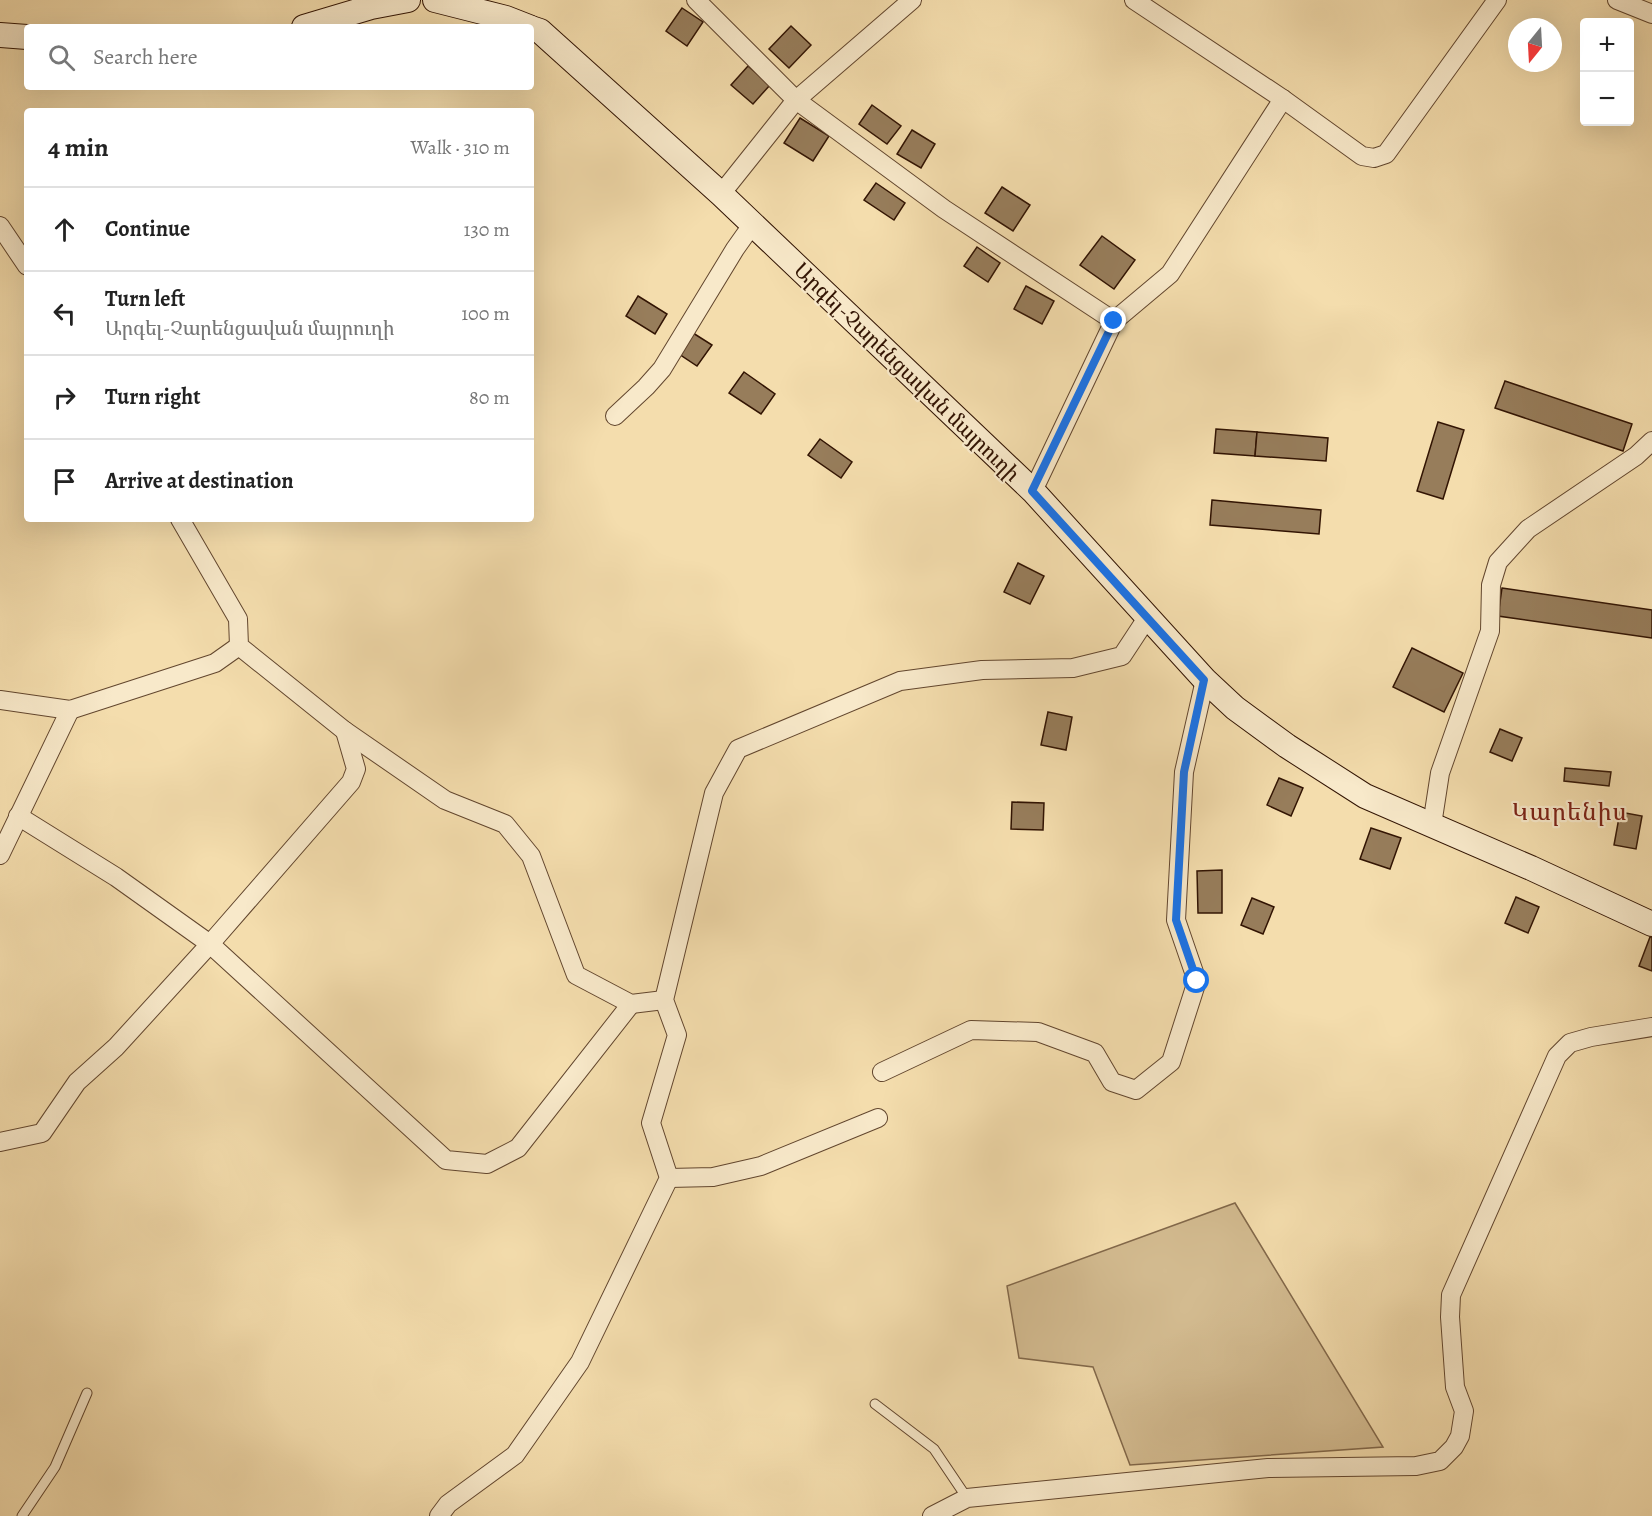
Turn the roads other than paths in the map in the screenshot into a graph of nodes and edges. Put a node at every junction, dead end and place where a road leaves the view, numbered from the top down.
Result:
1 (408, 0) edge
2 (435, 0) edge
3 (696, 0) edge
4 (912, 0) edge
5 (1134, 0) edge
6 (1497, 0) edge
7 (1617, 0) edge
8 (1652, 14) edge
9 (314, 24) edge
10 (522, 24) edge
11 (534, 29) edge
12 (0, 35) edge
13 (24, 37) edge
14 (1283, 99) junction
15 (796, 100) junction
16 (721, 194) junction
17 (753, 225) junction
18 (0, 226) edge
19 (24, 262) edge
20 (1114, 321) junction
21 (615, 416) dead end
22 (1652, 441) edge
23 (1032, 491) junction
24 (182, 522) edge
25 (1146, 618) junction
26 (239, 646) junction
27 (1204, 680) junction
28 (0, 700) edge
29 (70, 710) junction
30 (345, 731) junction
31 (18, 816) junction
32 (1432, 825) junction
33 (0, 855) edge
34 (1652, 924) edge
35 (210, 944) junction
36 (664, 1000) junction
37 (631, 1004) junction
38 (1652, 1027) edge
39 (882, 1072) dead end
40 (878, 1118) dead end
41 (0, 1142) edge
42 (669, 1178) junction
43 (87, 1393) dead end
44 (875, 1404) dead end
45 (967, 1498) junction
46 (22, 1516) edge
47 (439, 1516) edge
48 (932, 1516) edge

1 - 9 main road
2 - 10 main road, Արգել-Չարենցավան մայրուղի
3 - 15 street
4 - 15 street
5 - 14 street
6 - 14 street
7 - 8 street
11 - 16 main road, Արգել-Չարենցավան մայրուղի
12 - 13 main road
14 - 20 street
15 - 16 street
15 - 20 street
16 - 17 main road, Արգել-Չարենցավան մայրուղի
17 - 21 street
17 - 23 main road, Արգել-Չարենցավան մայրուղի
18 - 19 street
20 - 23 street
22 - 32 street
23 - 25 main road, Արգել-Չարենցավան մայրուղի
24 - 26 street
25 - 27 main road, Արգել-Չարենցավան մայրուղի
25 - 36 street
26 - 29 street
26 - 30 street
27 - 32 main road, Արգել-Չարենցավան մայրուղի
27 - 39 street
28 - 29 street
29 - 31 street
30 - 35 street
30 - 37 street
31 - 33 street
31 - 35 street
32 - 34 main road, Արգել-Չարենցավան մայրուղի
35 - 37 street
35 - 41 street
36 - 37 street
36 - 42 street
38 - 45 street
40 - 42 street
42 - 47 street
43 - 46 lane
44 - 45 lane
45 - 48 street

